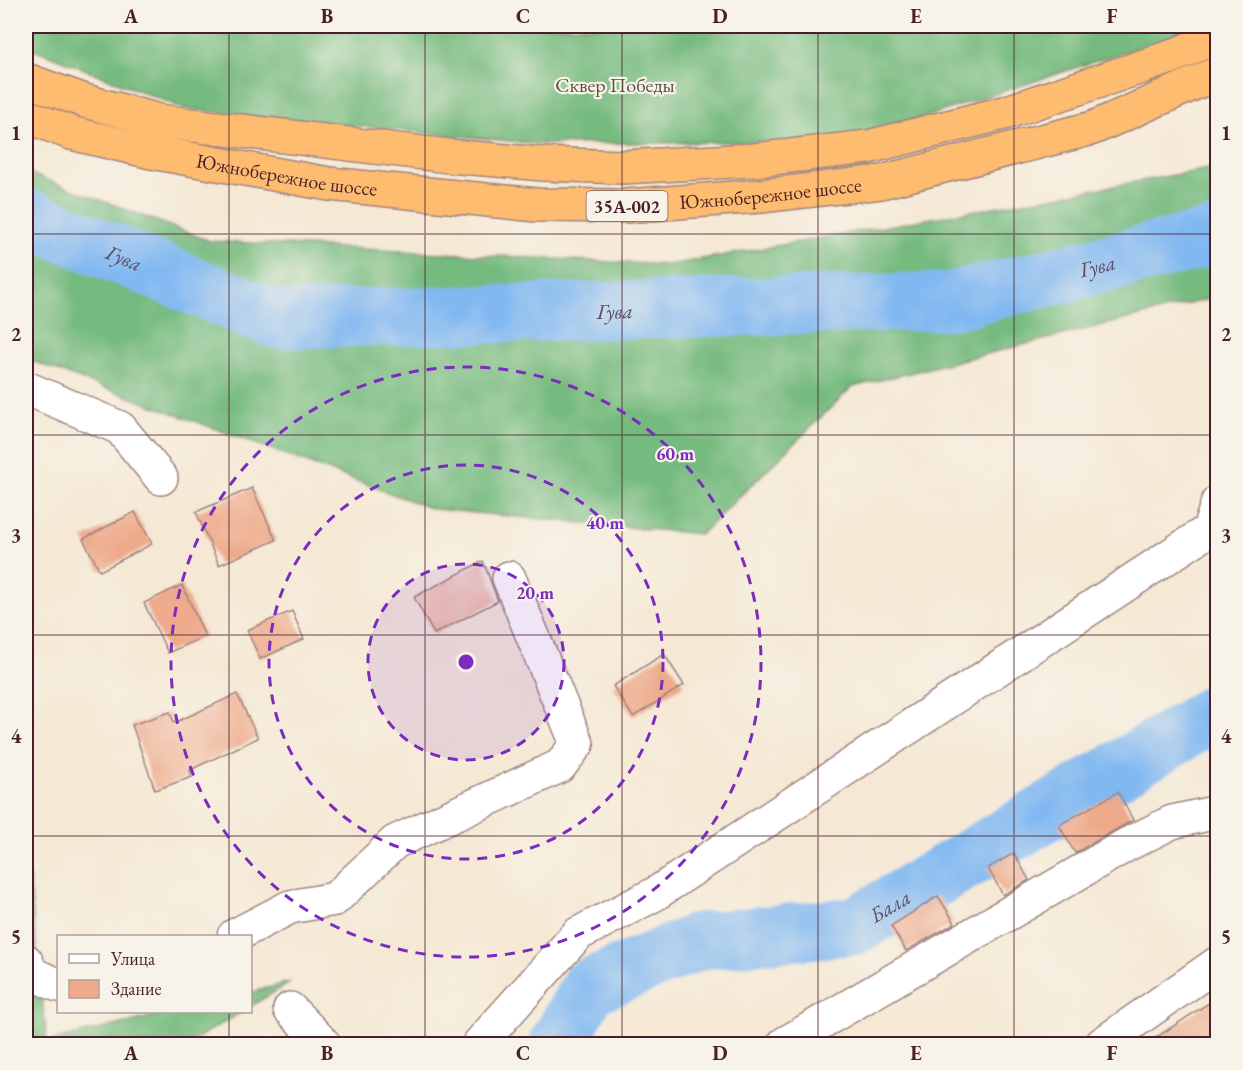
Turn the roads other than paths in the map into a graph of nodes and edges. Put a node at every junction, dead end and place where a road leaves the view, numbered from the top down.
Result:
1 (1218, 36) edge
2 (1218, 73) edge
3 (26, 80) edge
4 (26, 116) edge
5 (26, 388) edge
6 (161, 478) dead end
7 (1218, 502) edge
8 (509, 578) dead end
9 (1218, 812) edge
10 (236, 935) edge
11 (26, 961) edge
12 (1218, 963) edge
13 (57, 986) edge
14 (290, 1009) dead end
15 (324, 1044) edge
16 (479, 1044) edge
17 (784, 1044) edge
18 (1102, 1044) edge

1 - 3 highway, Южнобережное шоссе / 35А-002
2 - 4 highway, Южнобережное шоссе / 35А-002
5 - 6 street
7 - 16 street
8 - 10 street
9 - 17 street
11 - 13 street
12 - 18 street
14 - 15 street

